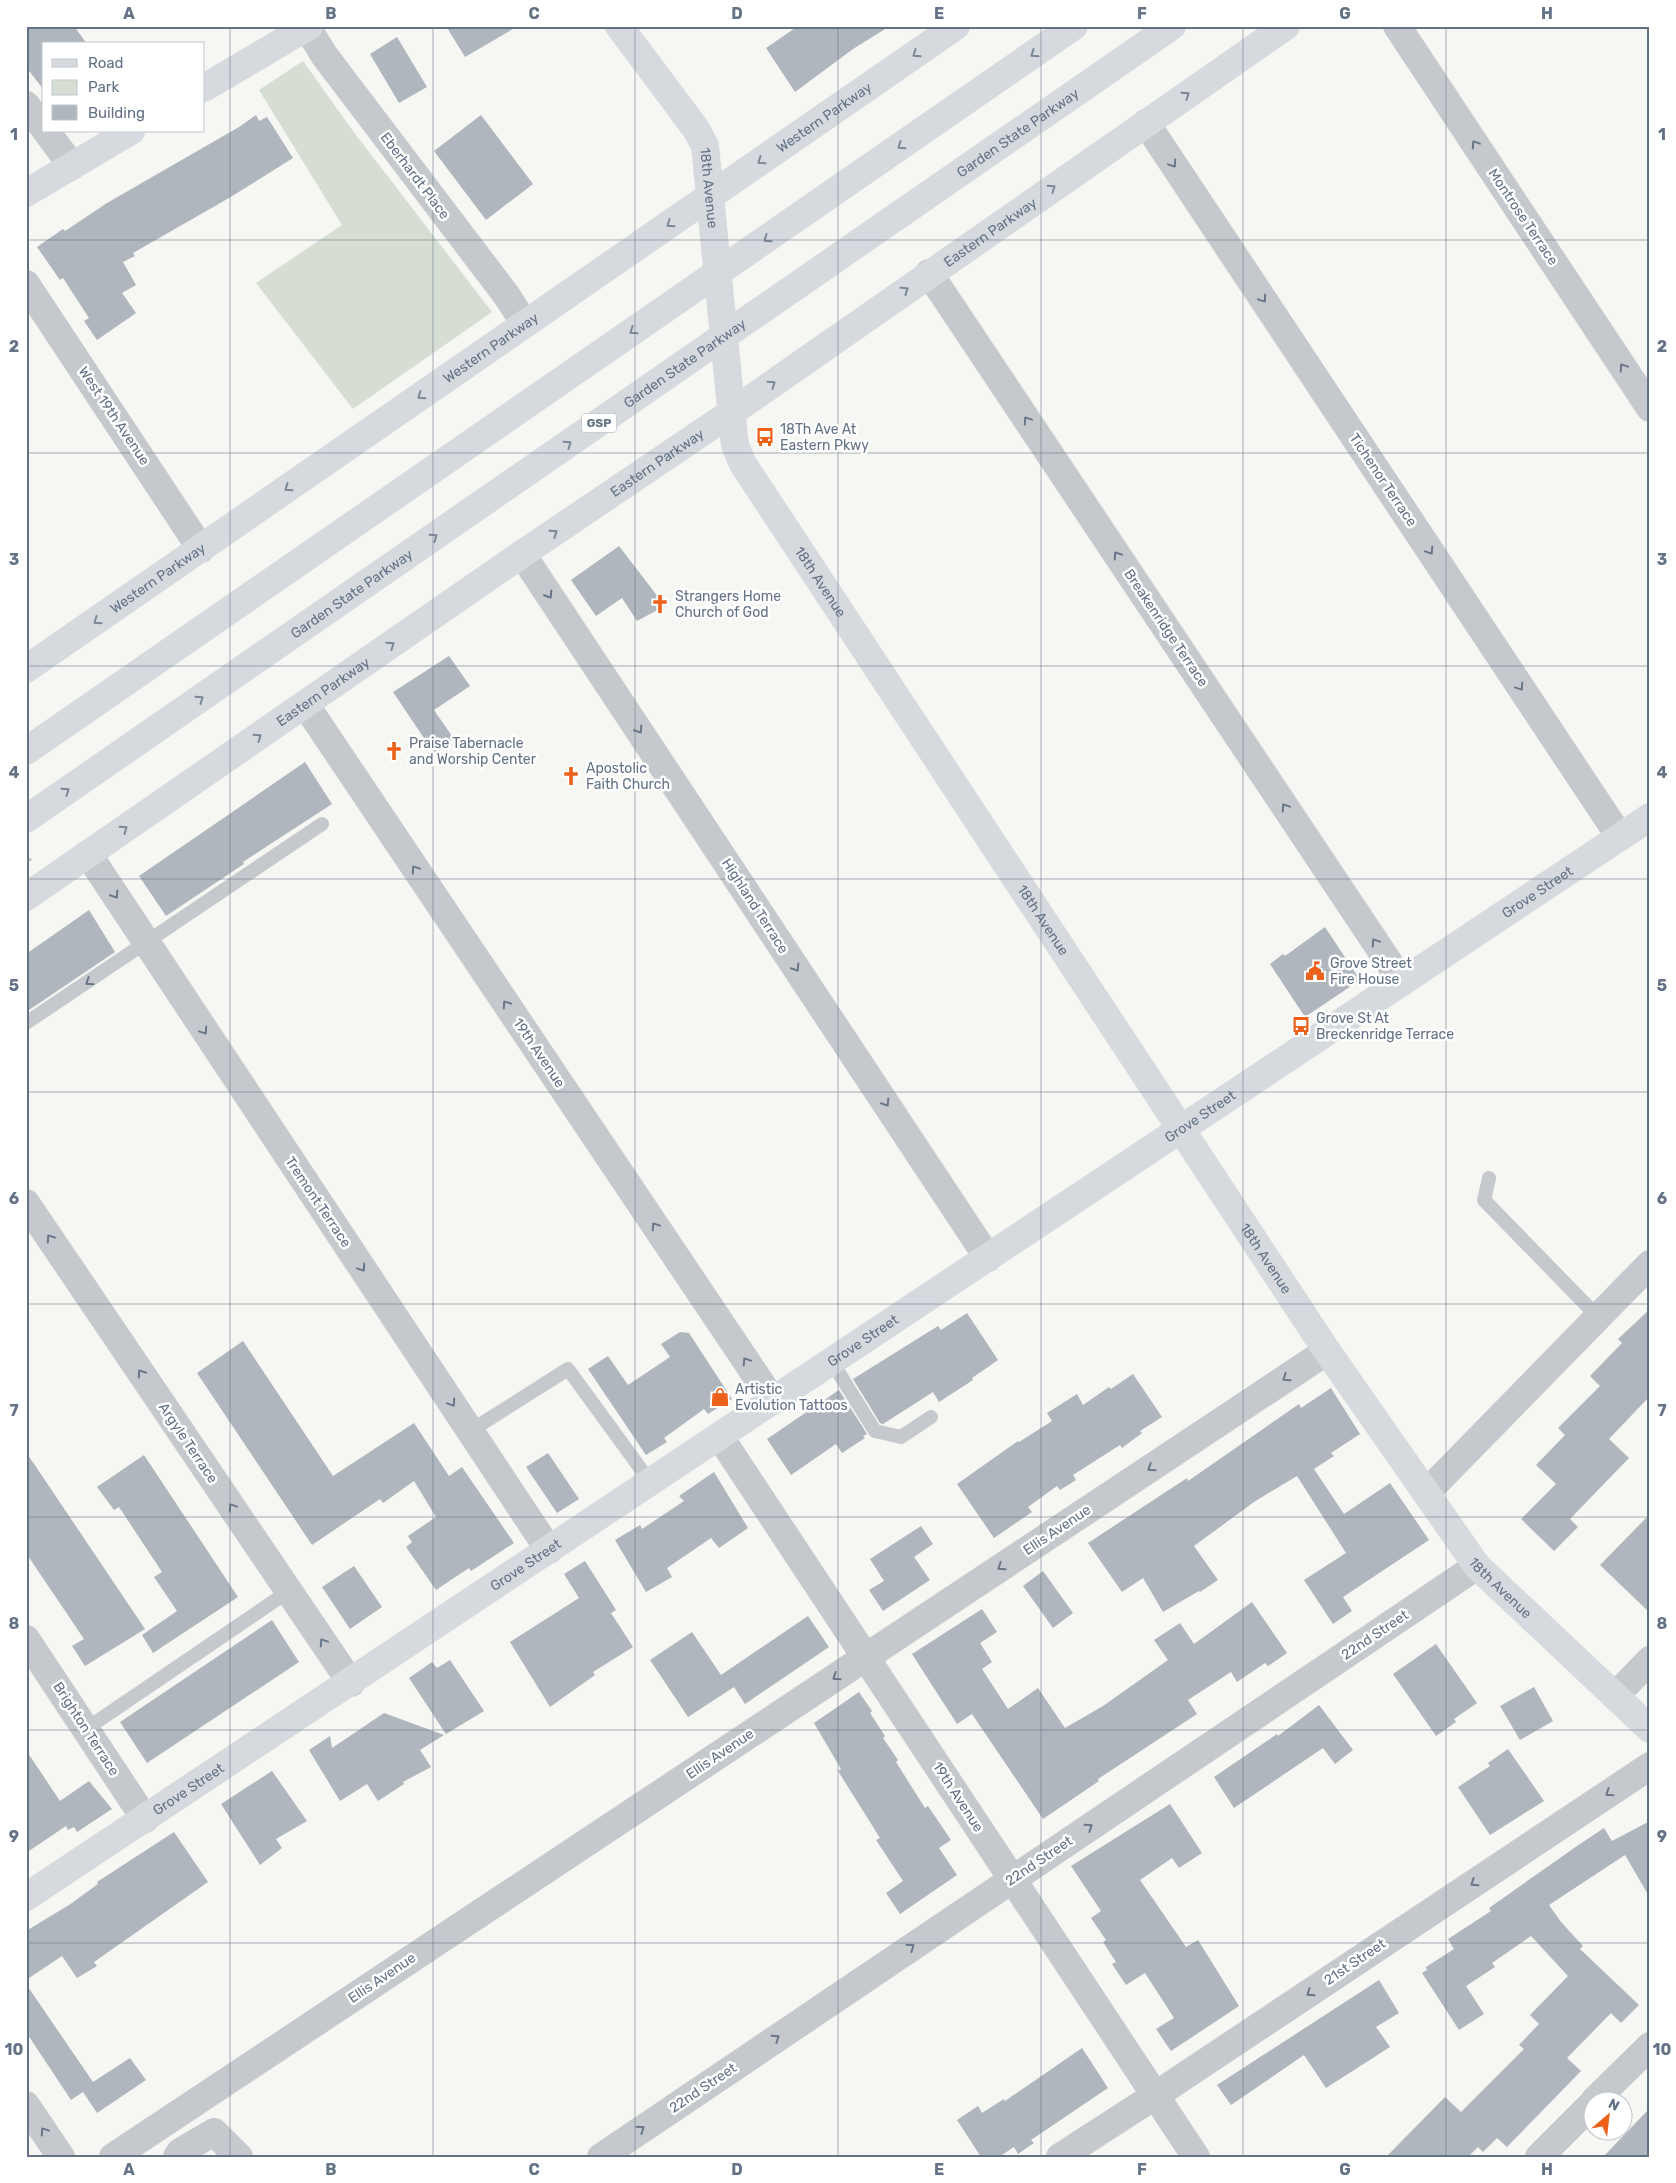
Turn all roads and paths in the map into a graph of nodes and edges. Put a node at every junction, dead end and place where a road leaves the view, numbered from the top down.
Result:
1 (620, 26) edge
2 (956, 26) edge
3 (1074, 26) edge
4 (1172, 26) edge
5 (1286, 26) edge
6 (1397, 26) edge
7 (308, 27) edge
8 (205, 87) edge
9 (26, 105) edge
10 (1146, 123) junction
11 (42, 125) edge
12 (47, 132) edge
13 (129, 132) edge
14 (72, 166) junction
15 (26, 193) edge
16 (710, 196) junction
17 (929, 273) junction
18 (26, 284) edge
19 (525, 324) junction
20 (1650, 408) edge
21 (732, 412) junction
22 (201, 549) junction
23 (522, 554) junction
24 (26, 669) edge
25 (305, 704) junction
26 (26, 751) edge
27 (1650, 816) edge
28 (26, 819) edge
29 (322, 824) dead end
30 (1620, 837) junction
31 (88, 854) junction
32 (26, 897) edge
33 (138, 949) junction
34 (1402, 982) junction
35 (26, 1023) edge
36 (1181, 1130) junction
37 (1489, 1178) dead end
38 (26, 1203) edge
39 (988, 1258) junction
40 (1650, 1264) edge
41 (1598, 1318) junction
42 (1327, 1351) junction
43 (832, 1362) junction
44 (773, 1401) junction
45 (931, 1417) dead end
46 (470, 1431) junction
47 (720, 1437) junction
48 (651, 1482) junction
49 (1426, 1493) junction
50 (549, 1550) junction
51 (1477, 1566) junction
52 (289, 1591) junction
53 (26, 1639) edge
54 (866, 1657) junction
55 (1650, 1660) edge
56 (350, 1682) junction
57 (1615, 1696) junction
58 (86, 1729) junction
59 (1650, 1729) edge
60 (1650, 1766) edge
61 (145, 1819) junction
62 (1012, 1879) junction
63 (26, 1897) edge
64 (1650, 2046) edge
65 (1605, 2090) edge
66 (1156, 2095) junction
67 (26, 2104) edge
68 (1584, 2111) edge
69 (61, 2157) edge
70 (113, 2157) edge
71 (177, 2157) edge
72 (239, 2157) edge
73 (601, 2157) edge
74 (1060, 2157) edge
75 (1196, 2157) edge
76 (1539, 2157) edge

1 - 16 main road, 18th Avenue
2 -> 16 main road, Western Parkway
3 -> 26 main road
28 -> 4 main road, Garden State Parkway / GSP
10 -> 5 main road, Eastern Parkway
20 -> 6 street, Montrose Terrace
7 - 8 main road
7 - 19 street, Eberhardt Place
9 - 11 street
17 -> 10 main road, Eastern Parkway
10 -> 30 street, Tichenor Terrace
12 - 14 street
13 - 14 main road
14 - 15 main road
16 -> 19 main road, Western Parkway
16 - 21 main road, 18th Avenue
21 -> 17 main road, Eastern Parkway
34 -> 17 street, Breakenridge Terrace
18 - 22 street, West 19th Avenue
19 -> 22 main road, Western Parkway
23 -> 21 main road, Eastern Parkway
21 - 36 main road, 18th Avenue
22 -> 24 main road, Western Parkway
25 -> 23 main road, Eastern Parkway
23 -> 39 street, Highland Terrace
31 -> 25 main road, Eastern Parkway
44 -> 25 street, 19th Avenue
27 - 30 main road, Grove Street
29 - 33 lane
30 - 34 main road, Grove Street
31 - 32 main road, Eastern Parkway
31 -> 33 street, Tremont Terrace
33 -> 35 lane
33 -> 46 street, Tremont Terrace
34 - 36 main road, Grove Street
36 - 39 main road, Grove Street
36 - 42 main road, 18th Avenue
37 - 41 lane
52 -> 38 street, Argyle Terrace
39 - 43 main road, Grove Street
40 - 41 street
41 - 49 street
42 - 49 main road, 18th Avenue
42 -> 54 street, Ellis Avenue
43 - 44 main road, Grove Street
43 - 45 lane
44 - 47 main road, Grove Street
46 - 48 lane
46 - 50 street, Tremont Terrace
47 - 48 main road, Grove Street
47 - 54 street, 19th Avenue
48 - 50 main road, Grove Street
49 - 51 main road, 18th Avenue
50 - 56 main road, Grove Street
51 - 57 main road, 18th Avenue
62 -> 51 street, 22nd Street
56 -> 52 street, Argyle Terrace
52 - 58 lane
53 - 58 street, Brighton Terrace
54 - 62 street, 19th Avenue
54 -> 70 street, Ellis Avenue
55 - 57 street
56 - 61 main road, Grove Street
57 - 59 main road, 18th Avenue
58 - 61 street, Brighton Terrace
60 -> 66 street, 21st Street
61 - 63 main road, Grove Street
62 - 66 street, 19th Avenue
73 -> 62 street, 22nd Street
64 - 65 street
66 - 74 street, 21st Street
66 - 75 street, 19th Avenue
69 -> 67 street
68 - 76 street
71 - 72 street

